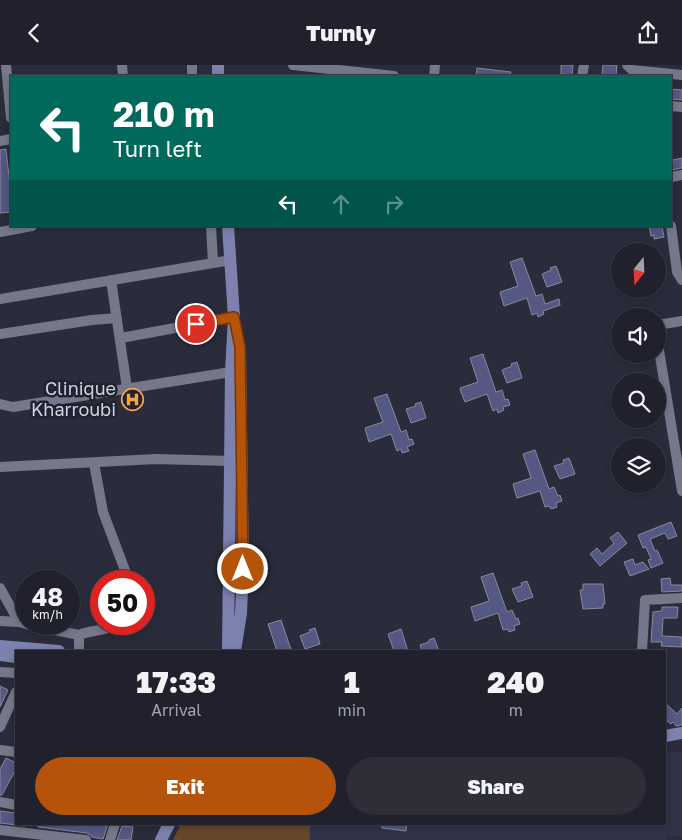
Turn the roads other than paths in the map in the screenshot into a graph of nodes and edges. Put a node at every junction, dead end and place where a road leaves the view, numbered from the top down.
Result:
1 (6, 65) edge
2 (293, 65) edge
3 (626, 65) edge
4 (385, 75) edge
5 (682, 75) edge
6 (10, 103) edge
7 (25, 227) edge
8 (212, 227) edge
9 (228, 227) edge
10 (0, 232) edge
11 (677, 238) edge
12 (231, 260) junction
13 (213, 263) junction
14 (111, 280) junction
15 (682, 280) edge
16 (0, 299) edge
17 (234, 317) junction
18 (117, 318) junction
19 (682, 321) edge
20 (666, 324) edge
21 (0, 334) edge
22 (121, 338) junction
23 (661, 363) edge
24 (231, 372) junction
25 (127, 388) junction
26 (0, 404) edge
27 (231, 461) junction
28 (94, 463) junction
29 (0, 467) edge
30 (682, 491) edge
31 (125, 570) edge
32 (0, 589) edge
33 (682, 598) edge
34 (15, 610) edge
35 (0, 621) edge
36 (15, 622) edge
37 (79, 635) edge
38 (0, 646) edge
39 (47, 650) edge
40 (79, 650) edge
41 (232, 650) edge
42 (642, 650) edge
43 (0, 655) edge
44 (15, 657) edge
45 (0, 672) edge
46 (15, 673) edge
47 (15, 694) edge
48 (0, 727) edge
49 (682, 733) edge
50 (666, 736) edge
51 (0, 750) edge
52 (15, 752) edge
53 (0, 803) edge
54 (15, 805) edge
55 (115, 825) edge
56 (168, 825) edge
57 (0, 830) edge
58 (86, 840) edge
59 (110, 840) edge
60 (161, 840) edge

1 - 6 street
2 - 4 street
3 - 5 street
7 - 10 street
8 - 13 street
9 - 12 main road
11 - 15 street
12 - 13 street
12 - 17 main road
13 - 14 street
14 - 16 street
14 - 18 street
17 - 22 street
17 - 24 main road
17 - 41 main road
18 - 21 street
18 - 22 street
19 - 20 street
22 - 25 street
23 - 30 street
24 - 25 street
24 - 27 main road
25 - 26 street
27 - 28 street
27 - 41 main road
28 - 29 street
28 - 31 street
32 - 34 street
33 - 42 street
35 - 36 street
37 - 40 street
38 - 39 main road
43 - 44 main road
45 - 46 street
47 - 48 street
49 - 50 main road
51 - 52 street
53 - 54 street
55 - 59 street
56 - 60 main road
57 - 58 street

